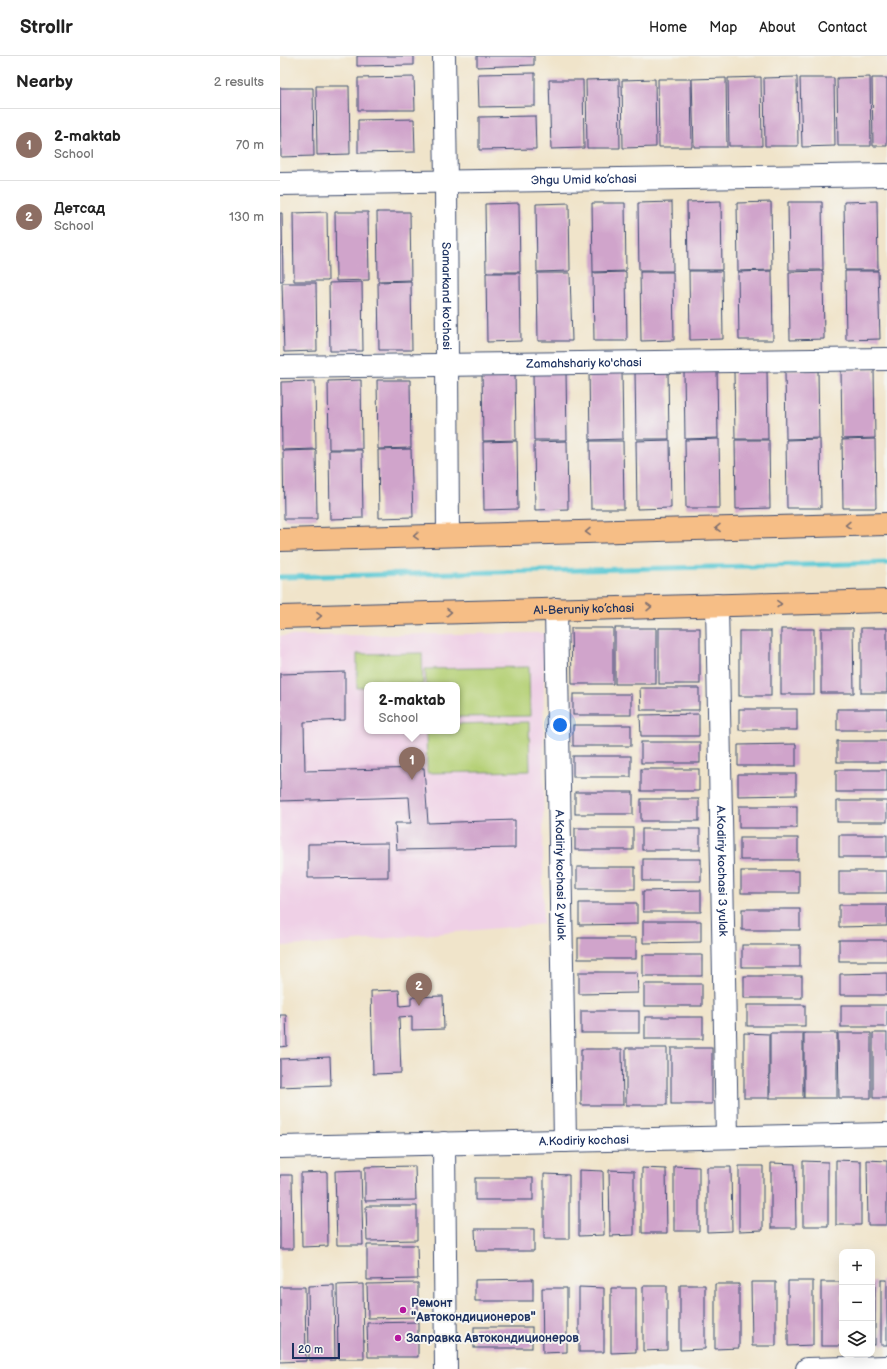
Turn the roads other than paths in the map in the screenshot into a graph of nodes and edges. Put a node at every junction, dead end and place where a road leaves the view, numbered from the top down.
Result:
1 (444, 56) edge
2 (887, 176) edge
3 (446, 181) junction
4 (280, 184) edge
5 (887, 359) edge
6 (447, 365) junction
7 (280, 367) edge
8 (887, 524) edge
9 (448, 535) junction
10 (280, 540) edge
11 (887, 600) edge
12 (717, 605) junction
13 (556, 609) junction
14 (280, 617) edge
15 (887, 1134) edge
16 (727, 1137) junction
17 (565, 1140) junction
18 (444, 1143) junction
19 (280, 1146) edge
20 (887, 1367) edge
21 (446, 1369) edge
22 (807, 1369) edge

1 - 3 street, Samarkand ko'chasi
2 - 3 street, Эhgu Umid ko’chasi
3 - 4 street, Эhgu Umid ko’chasi
3 - 6 street, Samarkand ko'chasi
5 - 6 street, Zamahshariy ko'chasi
6 - 7 street, Zamahshariy ko'chasi
6 - 9 street, Samarkand ko'chasi
8 -> 9 main road
9 -> 10 main road
12 -> 11 main road, Al-Beruniy ko’chasi
13 -> 12 main road, Al-Beruniy ko’chasi
12 - 16 street, A.Kodiriy kochasi 3 yulak
14 -> 13 main road, Al-Beruniy ko’chasi
13 - 17 street, A.Kodiriy kochasi 2 yulak
15 - 16 street, A.Kodiriy kochasi
16 - 17 street, A.Kodiriy kochasi
17 - 18 street, A.Kodiriy kochasi
18 - 19 street, A.Kodiriy kochasi
18 - 21 street
20 - 22 street

